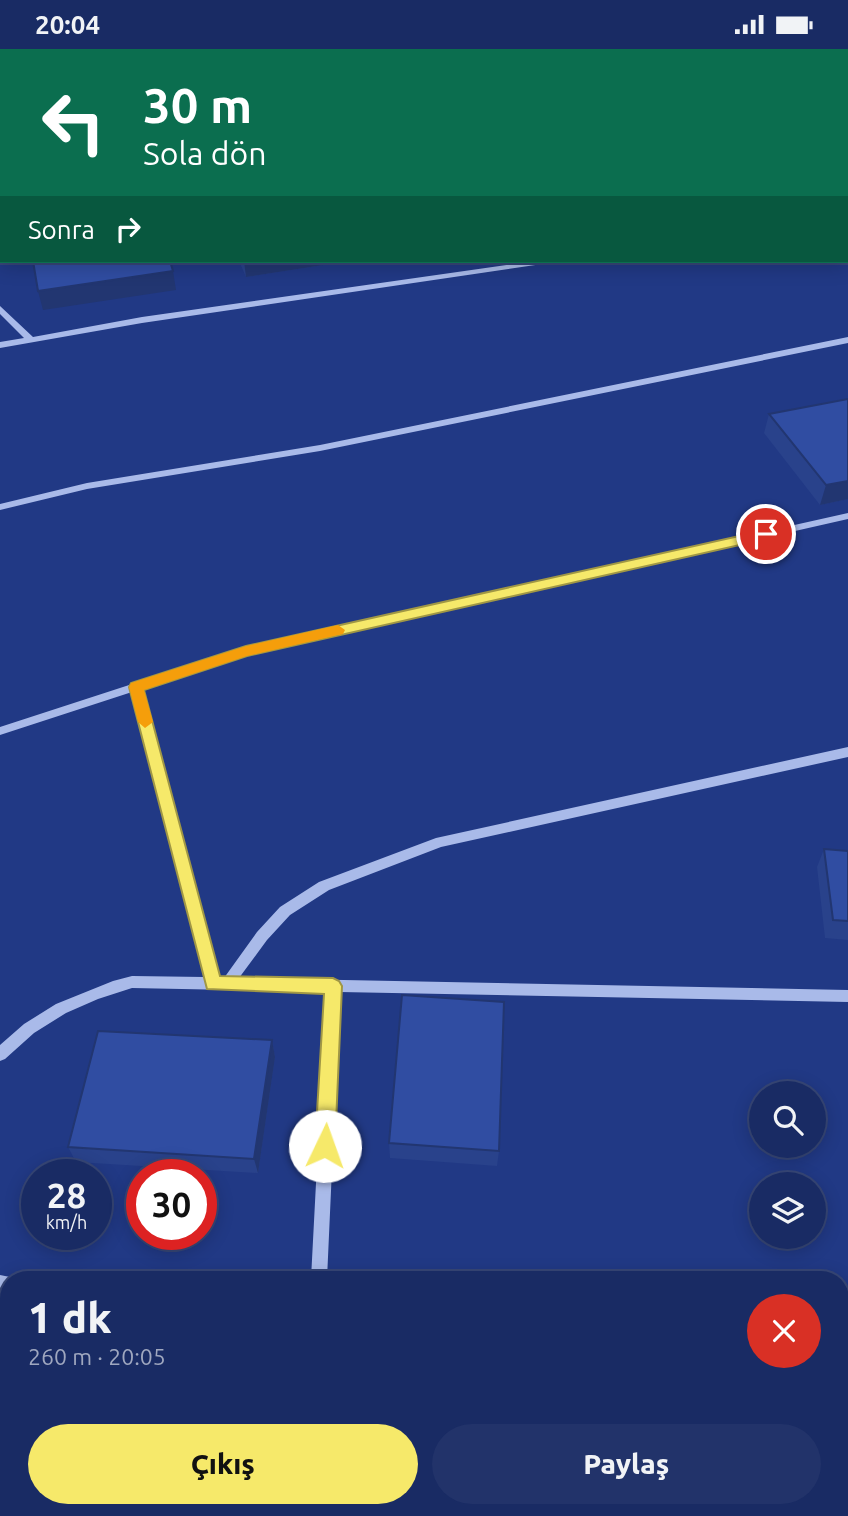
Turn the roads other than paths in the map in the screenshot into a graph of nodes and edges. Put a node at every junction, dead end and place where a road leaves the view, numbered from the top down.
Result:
1 (535, 263) edge
2 (0, 309) edge
3 (30, 339) junction
4 (848, 340) edge
5 (0, 345) edge
6 (0, 507) edge
7 (848, 516) edge
8 (136, 687) junction
9 (0, 731) edge
10 (848, 752) edge
11 (220, 984) junction
12 (333, 986) junction
13 (848, 996) edge
14 (0, 1054) edge
15 (319, 1271) edge

1 - 3 street
2 - 3 street
3 - 5 street
4 - 6 street
7 - 8 street
8 - 9 street
8 - 11 street
10 - 11 street
11 - 12 street
11 - 14 street
12 - 13 street
12 - 15 street

